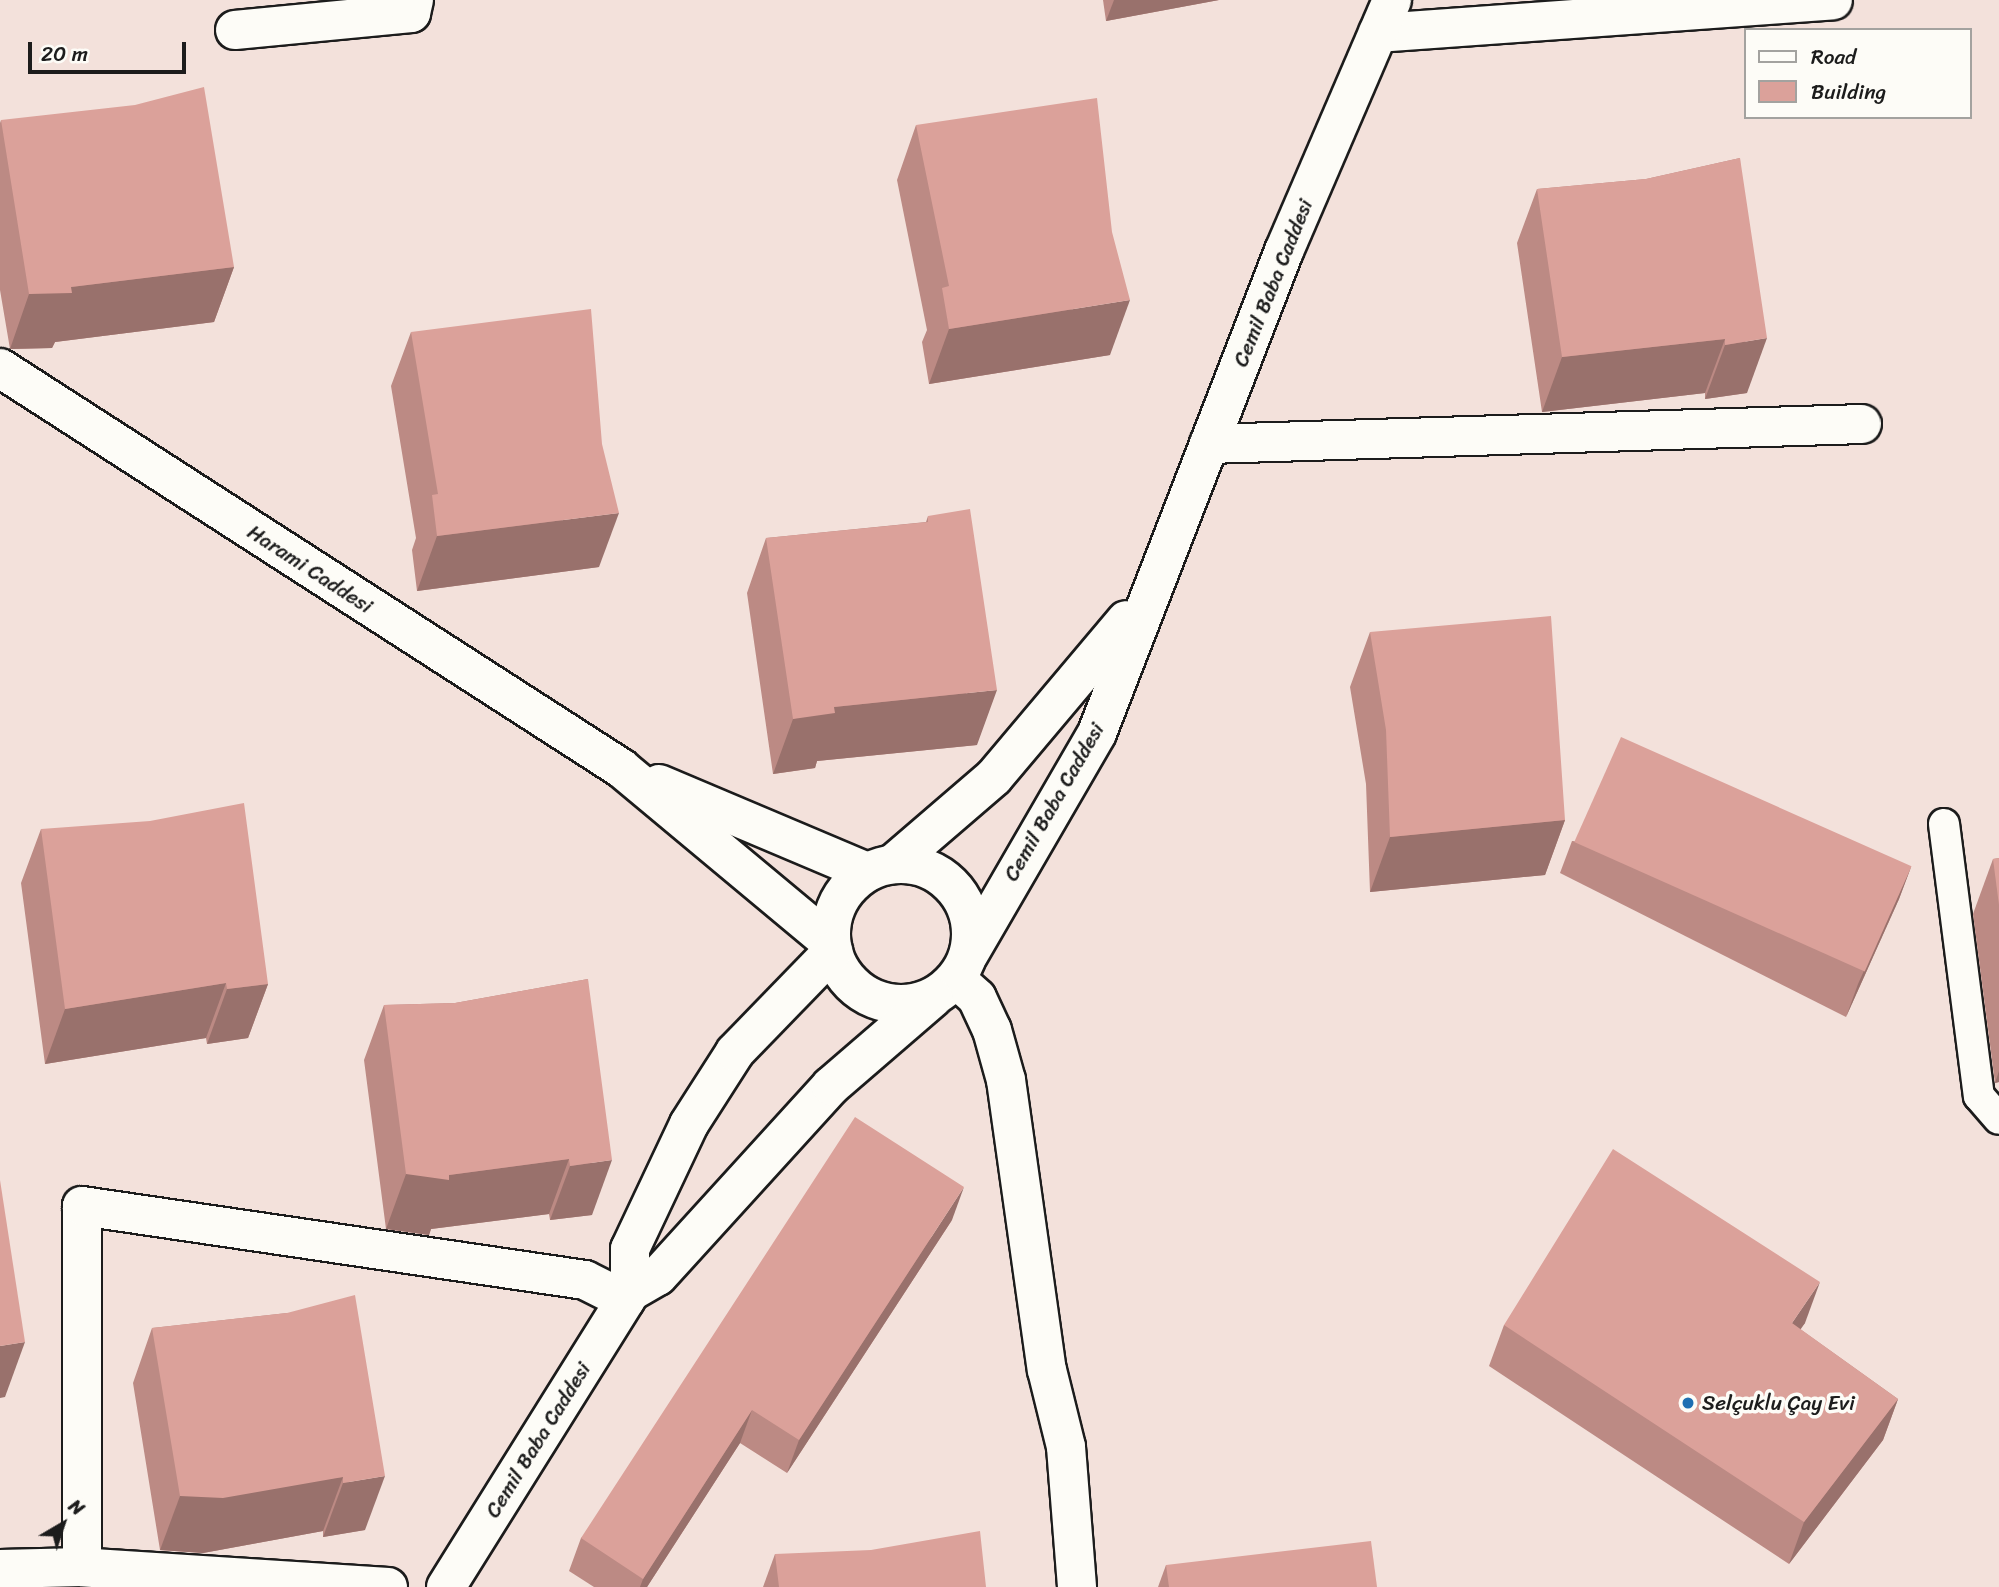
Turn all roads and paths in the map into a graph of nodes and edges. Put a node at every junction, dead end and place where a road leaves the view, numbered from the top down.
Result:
1 (414, 0) edge
2 (1833, 0) edge
3 (1385, 17) edge
4 (235, 30) dead end
5 (0, 368) edge
6 (1862, 424) dead end
7 (1209, 444) junction
8 (1160, 569) junction
9 (621, 768) junction
10 (1944, 824) dead end
11 (880, 868) junction
12 (832, 946) junction
13 (953, 977) junction
14 (1999, 1119) edge
15 (627, 1296) junction
16 (82, 1567) junction
17 (0, 1569) edge
18 (388, 1587) edge
19 (446, 1587) edge
20 (1077, 1587) edge

1 - 4 street
2 - 3 street
3 - 7 street, Cemil Baba Caddesi
5 - 9 street, Harami Caddesi
6 - 7 street
7 - 8 street, Cemil Baba Caddesi
8 - 11 street, Cemil Baba Caddesi
8 - 13 street, Cemil Baba Caddesi
9 - 11 street
9 - 12 street
10 - 14 lane
11 - 12 street
11 - 13 street
12 - 13 street
12 - 15 street
13 - 15 street, Cemil Baba Caddesi
13 - 20 street
15 - 16 street
15 - 19 street, Cemil Baba Caddesi
16 - 17 street
16 - 18 street

